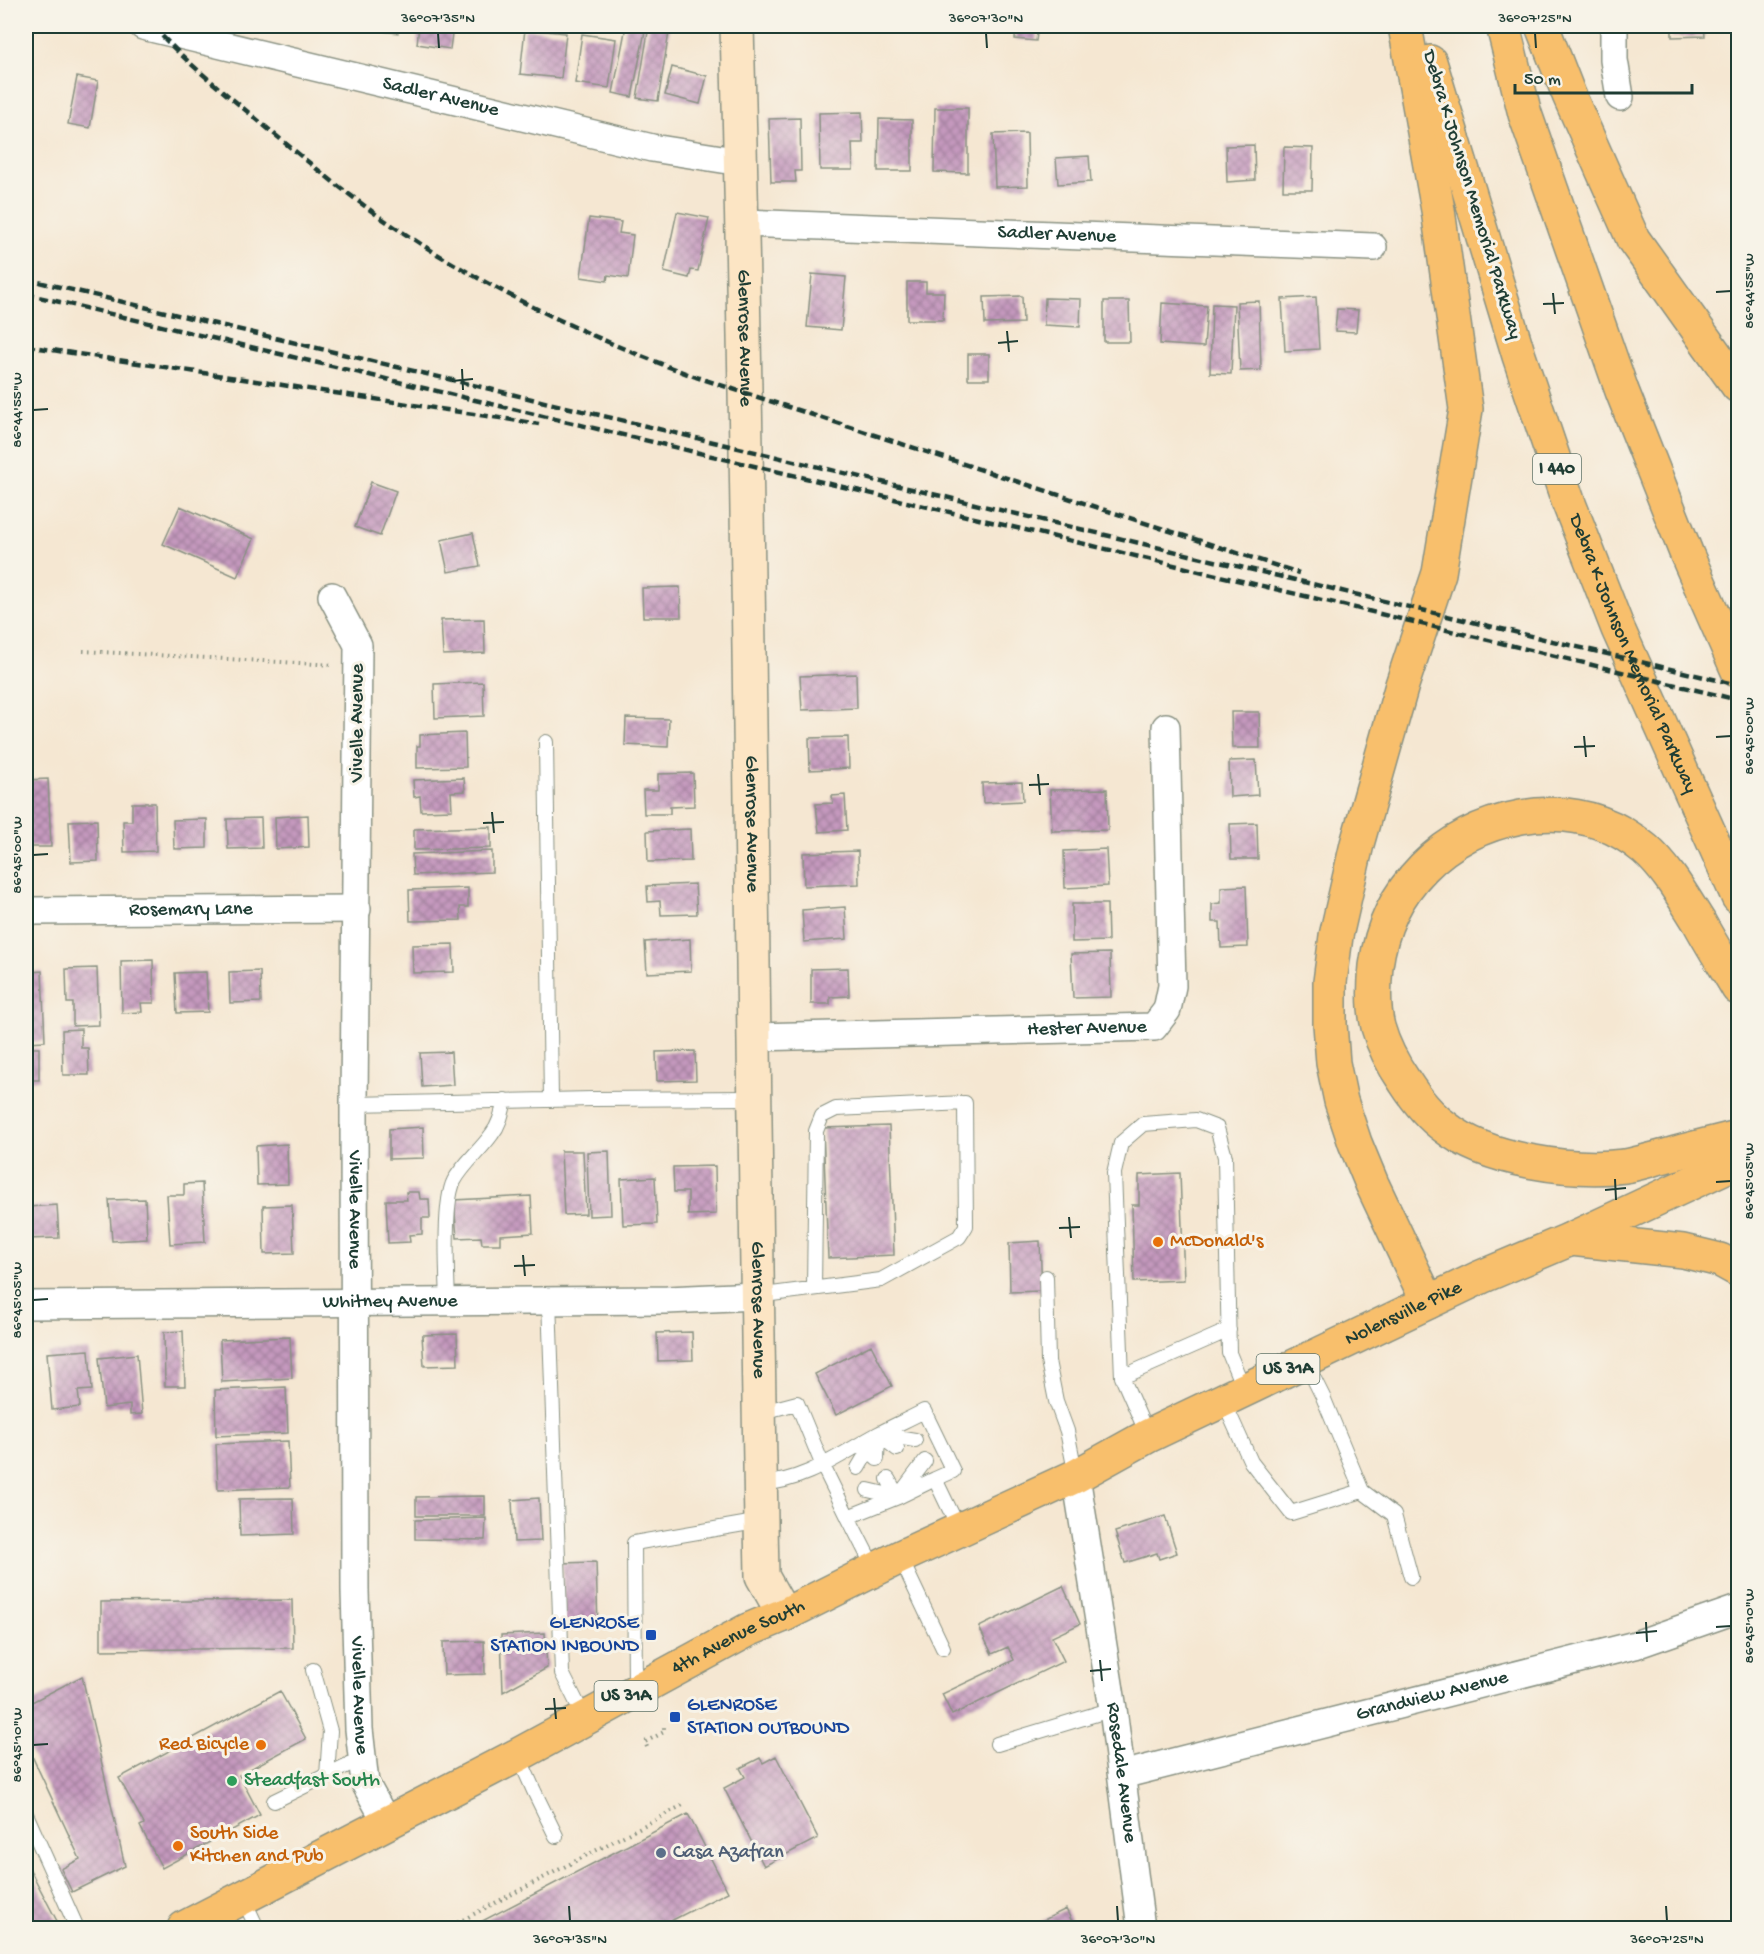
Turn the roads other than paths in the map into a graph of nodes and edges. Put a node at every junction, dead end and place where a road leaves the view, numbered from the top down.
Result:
1 (143, 26) edge
2 (737, 26) edge
3 (1405, 26) edge
4 (1420, 26) edge
5 (1503, 26) edge
6 (1542, 26) edge
7 (1614, 26) edge
8 (1620, 96) dead end
9 (741, 162) junction
10 (742, 223) junction
11 (1373, 247) dead end
12 (1738, 386) edge
13 (332, 596) dead end
14 (1738, 671) edge
15 (1166, 727) dead end
16 (546, 742) dead end
17 (1738, 897) edge
18 (357, 909) junction
19 (26, 911) edge
20 (1738, 987) edge
21 (753, 1037) junction
22 (753, 1098) junction
23 (551, 1099) junction
24 (506, 1100) junction
25 (354, 1104) junction
26 (1738, 1137) edge
27 (1738, 1161) edge
28 (1571, 1239) junction
29 (1738, 1270) edge
30 (1046, 1276) dead end
31 (814, 1288) junction
32 (756, 1296) junction
33 (549, 1300) junction
34 (448, 1301) junction
35 (356, 1302) junction
36 (1428, 1302) junction
37 (26, 1305) edge
38 (1229, 1330) junction
39 (1305, 1361) junction
40 (1122, 1377) junction
41 (1234, 1395) junction
42 (759, 1413) junction
43 (878, 1434) junction
44 (1148, 1436) junction
45 (915, 1440) dead end
46 (897, 1449) dead end
47 (877, 1459) dead end
48 (925, 1461) dead end
49 (823, 1466) junction
50 (858, 1468) dead end
51 (907, 1470) dead end
52 (1076, 1476) junction
53 (888, 1479) dead end
54 (935, 1479) junction
55 (760, 1484) junction
56 (868, 1490) dead end
57 (1362, 1491) junction
58 (898, 1497) junction
59 (848, 1517) junction
60 (761, 1521) junction
61 (959, 1529) junction
62 (888, 1564) junction
63 (1411, 1577) dead end
64 (1738, 1609) edge
65 (784, 1616) junction
66 (943, 1648) dead end
67 (313, 1670) dead end
68 (635, 1691) junction
69 (1113, 1709) junction
70 (585, 1719) junction
71 (997, 1744) dead end
72 (518, 1755) junction
73 (362, 1758) junction
74 (1122, 1775) junction
75 (327, 1776) junction
76 (274, 1801) dead end
77 (26, 1814) edge
78 (387, 1823) junction
79 (556, 1836) dead end
80 (243, 1898) junction
81 (77, 1929) edge
82 (184, 1929) edge
83 (256, 1929) edge
84 (1141, 1929) edge

1 - 9 street, Sadler Avenue
2 - 9 street, Glenrose Avenue
3 - 36 main road
4 - 17 main road, Debra K Johnson Memorial Parkway / I 440
5 - 14 main road
6 - 12 main road
7 - 8 street
9 - 10 street, Glenrose Avenue
10 - 11 street, Sadler Avenue
10 - 21 street, Glenrose Avenue
13 - 18 street, Vivelle Avenue
15 - 21 street, Hester Avenue
16 - 23 lane
18 - 19 street, Rosemary Lane
18 - 25 street, Vivelle Avenue
20 - 26 main road
21 - 22 street, Glenrose Avenue
22 - 23 lane
22 - 32 street, Glenrose Avenue
23 - 24 lane
24 - 25 lane
24 - 34 lane
25 - 35 street, Vivelle Avenue
27 - 28 main road, Nolensville Pike / US 31A
28 - 29 main road
28 - 36 main road, Nolensville Pike / US 31A
30 - 52 lane
31 - 31 lane
31 - 32 lane
32 - 33 street, Whitney Avenue
32 - 42 street, Glenrose Avenue
33 - 34 street, Whitney Avenue
33 - 70 lane
34 - 35 street, Whitney Avenue
35 - 37 street, Whitney Avenue
35 - 73 street, Vivelle Avenue
36 - 39 main road, Nolensville Pike / US 31A
38 - 40 lane
38 - 40 lane
38 - 41 lane
39 - 41 main road, Nolensville Pike / US 31A
39 - 57 lane
40 - 44 lane
41 - 44 main road, Nolensville Pike / US 31A
41 - 57 lane
42 - 49 lane
42 - 55 street, Glenrose Avenue
43 - 45 lane
43 - 46 lane
43 - 47 lane
43 - 49 lane
43 - 50 lane
43 - 54 lane
44 - 52 main road, Nolensville Pike / US 31A
48 - 58 lane
49 - 55 lane
49 - 59 lane
51 - 58 lane
52 - 61 main road, 4th Avenue South / US 31A
52 - 69 street, Rosedale Avenue
53 - 58 lane
54 - 58 lane
54 - 61 lane
55 - 60 street, Glenrose Avenue
56 - 58 lane
57 - 63 lane
58 - 59 lane
59 - 62 lane
60 - 65 street, Glenrose Avenue
60 - 68 lane
61 - 62 main road, 4th Avenue South / US 31A
62 - 65 main road, 4th Avenue South / US 31A
62 - 66 lane
64 - 74 street, Grandview Avenue
65 - 68 main road, 4th Avenue South / US 31A
67 - 75 lane
68 - 70 main road, 4th Avenue South / US 31A
69 - 71 lane
69 - 74 street, Rosedale Avenue
70 - 72 main road, 4th Avenue South / US 31A
72 - 78 main road, 4th Avenue South / US 31A
72 - 79 lane
73 - 75 lane
73 - 78 street, Vivelle Avenue
74 - 84 street, Rosedale Avenue
75 - 76 lane
77 - 81 lane
78 - 80 main road, 4th Avenue South / US 31A
80 - 82 main road, 4th Avenue South / US 31A
80 - 83 lane

